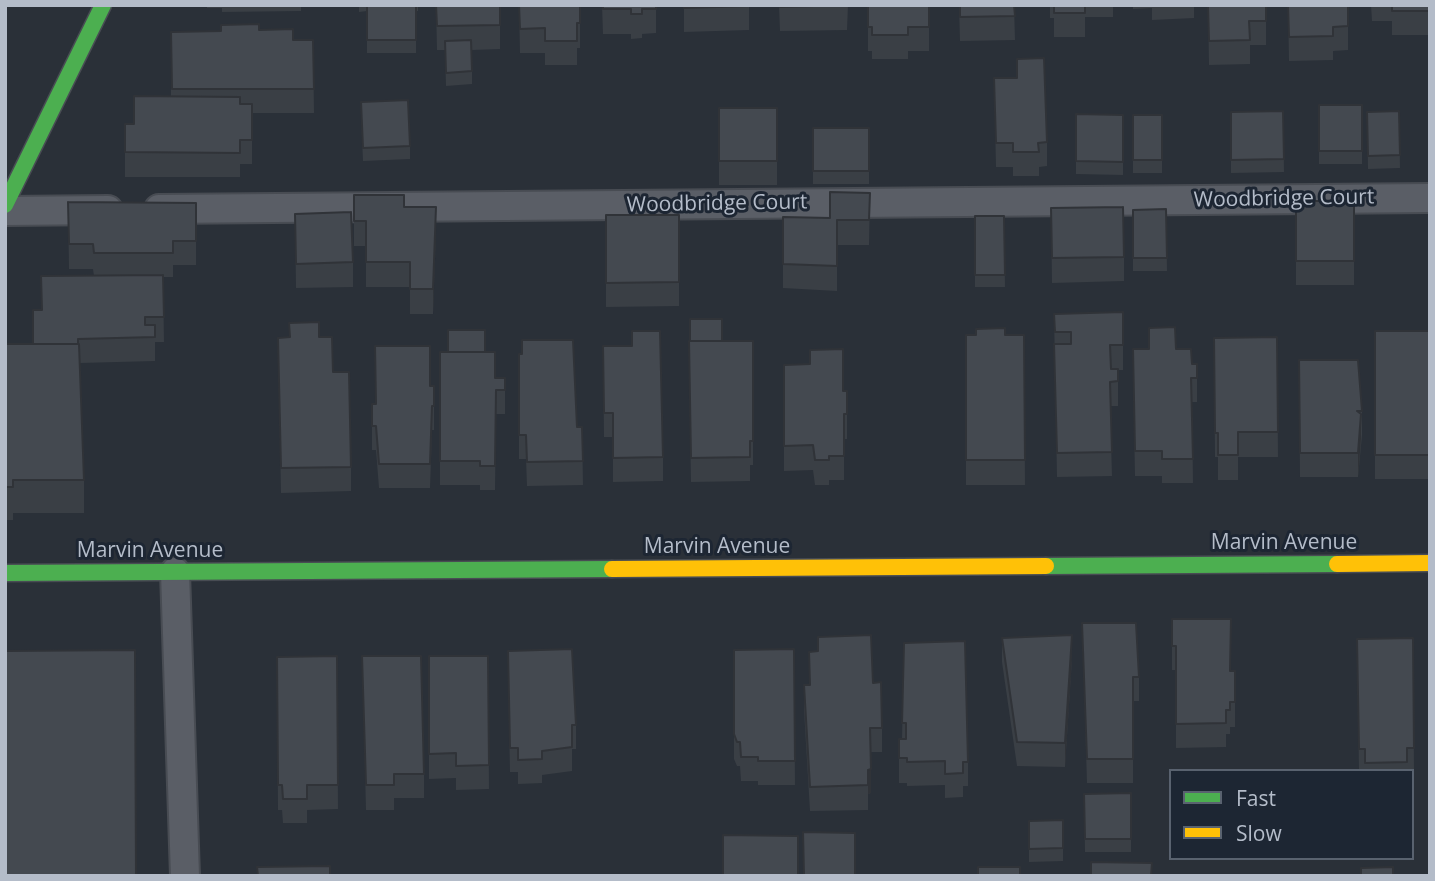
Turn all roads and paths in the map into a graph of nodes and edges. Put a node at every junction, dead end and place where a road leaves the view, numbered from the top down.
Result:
1 (103, 5) edge
2 (1430, 198) edge
3 (5, 205) edge
4 (5, 211) edge
5 (1430, 562) edge
6 (175, 572) junction
7 (5, 573) edge
8 (185, 876) edge

1 - 3 street
2 - 4 lane, Woodbridge Court
5 - 6 street, Marvin Avenue
6 - 7 street, Marvin Avenue
6 - 8 lane

